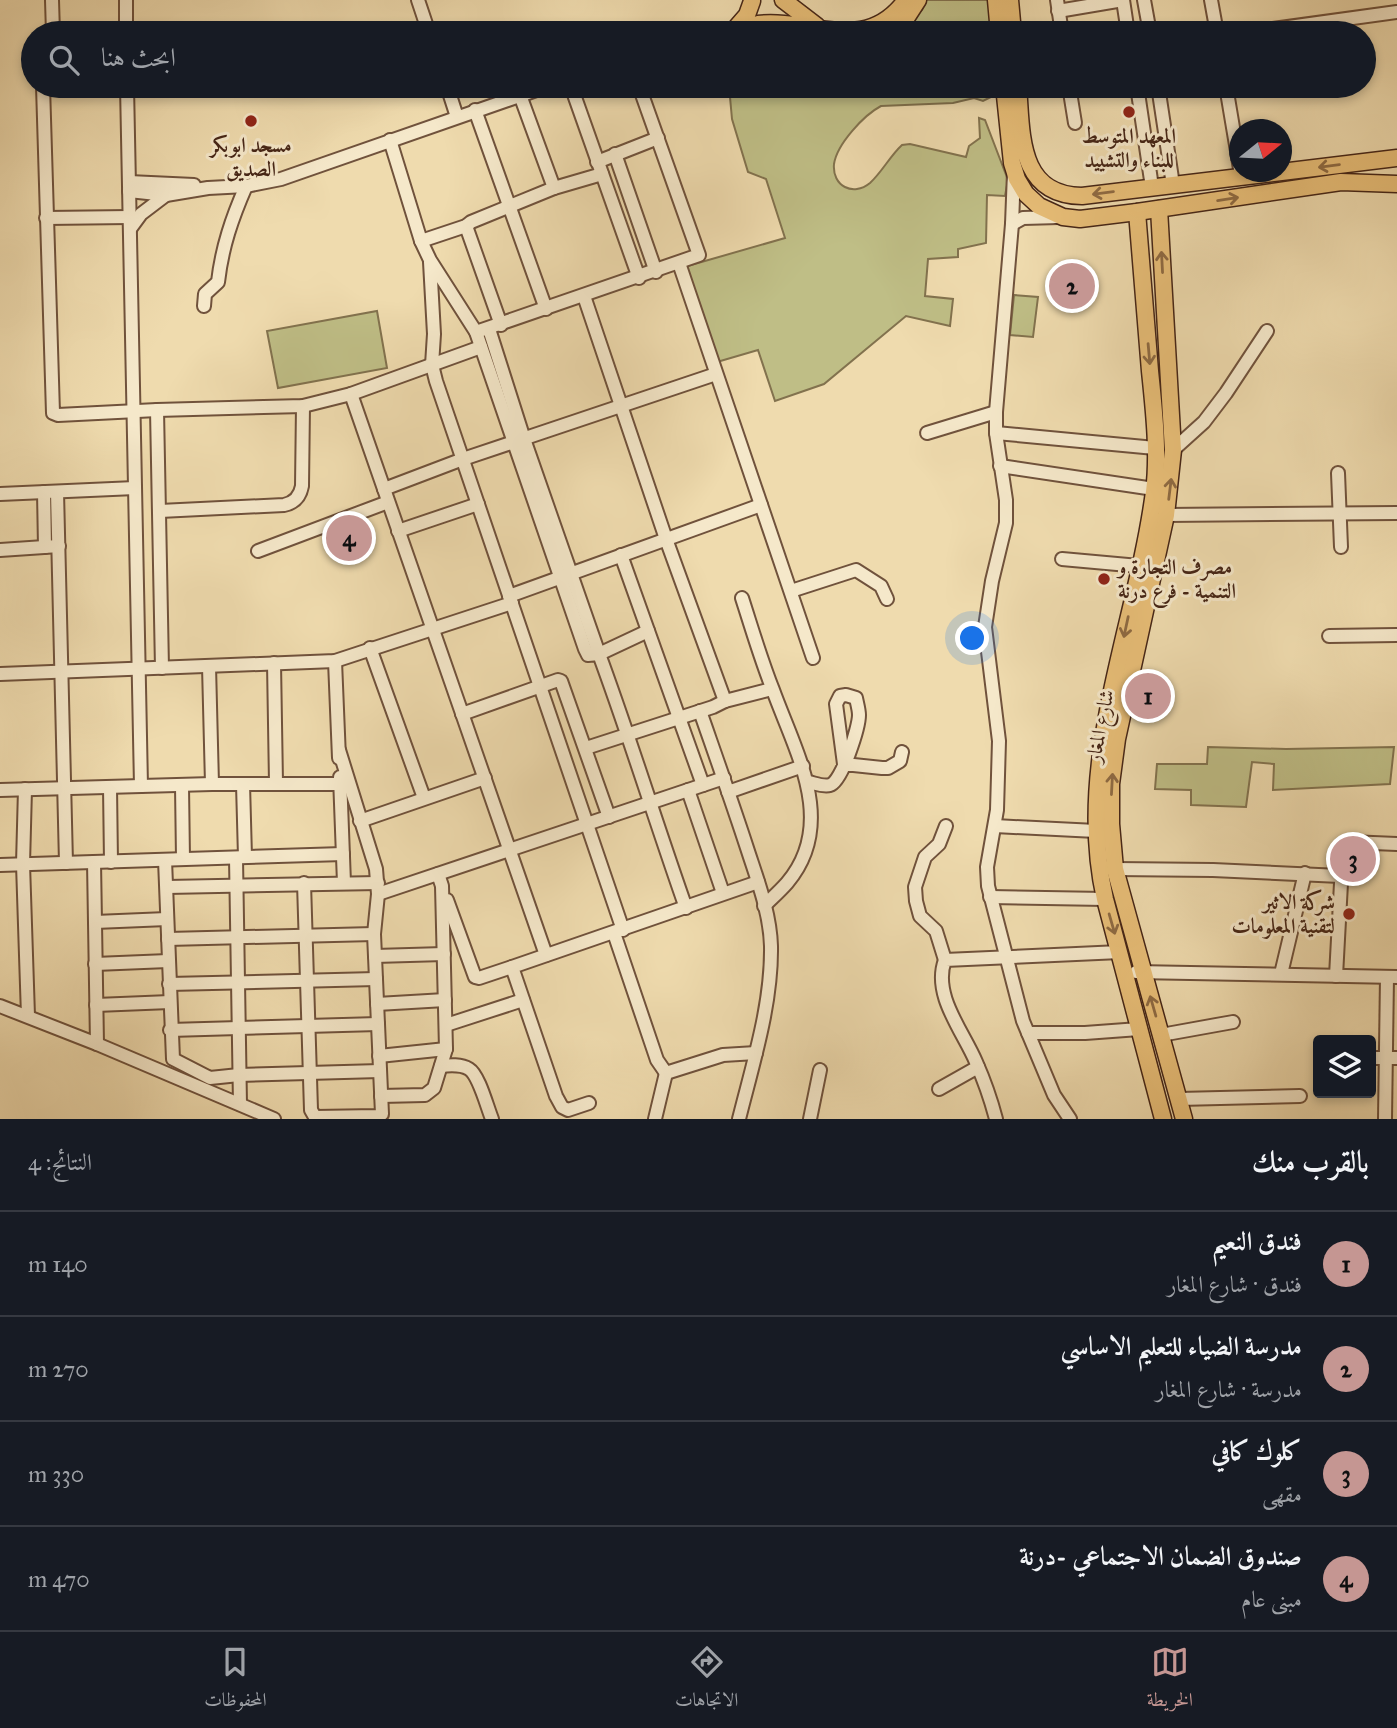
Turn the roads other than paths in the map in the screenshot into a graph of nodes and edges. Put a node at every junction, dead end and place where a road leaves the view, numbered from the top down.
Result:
1 (52, 0) edge
2 (126, 0) edge
3 (418, 0) edge
4 (752, 0) edge
5 (774, 0) edge
6 (783, 0) edge
7 (906, 0) edge
8 (918, 0) edge
9 (996, 0) edge
10 (1010, 0) edge
11 (1123, 0) edge
12 (1144, 0) edge
13 (1211, 0) edge
14 (1058, 6) edge
15 (1397, 12) edge
16 (53, 21) edge
17 (126, 21) edge
18 (425, 21) edge
19 (740, 21) edge
20 (758, 21) edge
21 (782, 21) edge
22 (811, 21) edge
23 (884, 21) edge
24 (902, 21) edge
25 (998, 21) edge
26 (1012, 21) edge
27 (1126, 21) edge
28 (1148, 21) edge
29 (1215, 21) edge
30 (1331, 21) edge
31 (43, 98) edge
32 (127, 98) edge
33 (451, 98) edge
34 (511, 98) edge
35 (521, 98) edge
36 (575, 98) edge
37 (643, 98) edge
38 (1005, 98) edge
39 (1019, 98) edge
40 (1071, 98) edge
41 (1139, 98) edge
42 (1160, 98) edge
43 (1228, 98) edge
44 (475, 110) junction
45 (457, 117) junction
46 (1231, 119) edge
47 (1074, 123) dead end
48 (658, 138) junction
49 (390, 140) junction
50 (615, 154) junction
51 (1397, 158) edge
52 (129, 161) junction
53 (1292, 167) edge
54 (600, 168) junction
55 (1014, 171) junction
56 (1229, 174) edge
57 (1397, 184) edge
58 (1173, 185) junction
59 (246, 186) junction
60 (129, 187) junction
61 (1152, 187) junction
62 (554, 188) junction
63 (167, 189) junction
64 (510, 208) junction
65 (1159, 209) junction
66 (1137, 212) junction
67 (1063, 217) junction
68 (46, 218) junction
69 (130, 223) junction
70 (1012, 224) junction
71 (466, 226) junction
72 (422, 241) junction
73 (430, 260) junction
74 (679, 263) junction
75 (656, 272) junction
76 (639, 278) junction
77 (584, 296) junction
78 (204, 306) dead end
79 (546, 309) junction
80 (489, 329) junction
81 (1267, 331) dead end
82 (481, 347) junction
83 (432, 365) junction
84 (716, 374) junction
85 (352, 394) junction
86 (303, 406) junction
87 (620, 406) junction
88 (1171, 409) junction
89 (158, 410) junction
90 (1154, 410) junction
91 (134, 411) junction
92 (996, 412) junction
93 (927, 433) dead end
94 (996, 433) junction
95 (519, 440) junction
96 (1155, 449) junction
97 (1173, 450) junction
98 (463, 459) junction
99 (1000, 466) junction
100 (1338, 473) dead end
101 (135, 488) junction
102 (1154, 489) junction
103 (44, 492) junction
104 (57, 492) junction
105 (0, 494) edge
106 (386, 496) junction
107 (478, 504) junction
108 (761, 505) junction
109 (160, 510) junction
110 (1341, 513) junction
111 (1397, 513) edge
112 (1167, 515) junction
113 (398, 531) junction
114 (666, 539) junction
115 (59, 546) junction
116 (45, 547) junction
117 (1341, 547) dead end
118 (0, 550) edge
119 (258, 551) dead end
120 (621, 555) junction
121 (1062, 559) dead end
122 (1139, 566) junction
123 (566, 575) junction
124 (791, 591) junction
125 (742, 598) dead end
126 (511, 599) junction
127 (887, 599) dead end
128 (432, 629) junction
129 (648, 631) junction
130 (1397, 635) edge
131 (1329, 636) dead end
132 (370, 648) junction
133 (599, 654) junction
134 (813, 658) dead end
135 (335, 661) junction
136 (274, 663) junction
137 (209, 666) junction
138 (162, 668) junction
139 (138, 669) junction
140 (62, 672) junction
141 (0, 674) edge
142 (541, 687) junction
143 (772, 690) junction
144 (725, 701) junction
145 (700, 711) junction
146 (462, 714) junction
147 (680, 717) junction
148 (628, 733) junction
149 (1110, 738) junction
150 (586, 748) junction
151 (339, 750) junction
152 (902, 752) dead end
153 (844, 764) junction
154 (803, 766) junction
155 (485, 778) junction
156 (724, 778) junction
157 (808, 782) junction
158 (276, 783) junction
159 (212, 784) junction
160 (243, 784) junction
161 (340, 784) junction
162 (703, 785) junction
163 (141, 786) junction
164 (182, 786) junction
165 (110, 787) junction
166 (64, 788) junction
167 (25, 789) junction
168 (0, 790) edge
169 (688, 790) junction
170 (728, 792) junction
171 (424, 798) junction
172 (649, 803) junction
173 (609, 817) junction
174 (360, 821) junction
175 (587, 824) junction
176 (946, 826) dead end
177 (995, 826) junction
178 (1096, 831) junction
179 (1397, 844) edge
180 (510, 850) junction
181 (343, 854) junction
182 (241, 858) junction
183 (183, 859) junction
184 (165, 860) junction
185 (94, 862) junction
186 (111, 862) junction
187 (66, 863) junction
188 (23, 864) junction
189 (0, 865) edge
190 (1115, 869) junction
191 (1305, 873) junction
192 (1340, 876) junction
193 (440, 880) junction
194 (758, 882) junction
195 (304, 883) junction
196 (344, 883) junction
197 (237, 885) junction
198 (167, 887) junction
199 (378, 889) junction
200 (723, 893) junction
201 (990, 897) junction
202 (1105, 899) junction
203 (764, 906) junction
204 (686, 908) junction
205 (167, 919) junction
206 (95, 922) junction
207 (619, 931) junction
208 (374, 934) junction
209 (306, 936) junction
210 (237, 938) junction
211 (168, 939) junction
212 (1120, 952) junction
213 (444, 954) junction
214 (546, 955) junction
215 (375, 956) junction
216 (1008, 958) junction
217 (945, 960) junction
218 (168, 961) junction
219 (95, 964) junction
220 (512, 967) junction
221 (1143, 971) junction
222 (1125, 974) junction
223 (1281, 974) junction
224 (1336, 976) junction
225 (1392, 977) edge
226 (376, 979) junction
227 (307, 981) junction
228 (169, 984) junction
229 (238, 984) junction
230 (446, 1000) junction
231 (523, 1000) junction
232 (170, 1002) junction
233 (377, 1004) junction
234 (96, 1005) junction
235 (1, 1006) edge
236 (28, 1016) junction
237 (1233, 1022) dead end
238 (378, 1024) junction
239 (446, 1025) junction
240 (309, 1026) junction
241 (239, 1028) junction
242 (1139, 1029) junction
243 (170, 1030) junction
244 (1028, 1033) junction
245 (1161, 1035) junction
246 (97, 1044) junction
247 (446, 1049) junction
248 (756, 1053) junction
249 (379, 1056) junction
250 (1391, 1058) edge
251 (441, 1066) junction
252 (978, 1067) junction
253 (820, 1070) dead end
254 (380, 1071) junction
255 (311, 1073) junction
256 (666, 1073) junction
257 (239, 1075) junction
258 (939, 1089) dead end
259 (381, 1096) junction
260 (1300, 1096) dead end
261 (1179, 1099) junction
262 (589, 1103) dead end
263 (240, 1104) junction
264 (274, 1119) edge
265 (492, 1119) edge
266 (655, 1119) edge
267 (739, 1119) edge
268 (810, 1119) edge
269 (996, 1119) edge
270 (1070, 1119) edge
271 (1163, 1119) edge
272 (1184, 1119) edge
273 (1385, 1119) edge

1 - 16 street
2 - 17 street
3 - 18 street
4 - 19 main road
4 - 20 main road
5 - 21 main road
6 - 22 main road
7 - 23 main road
8 - 24 main road
9 - 25 main road
10 - 26 main road
11 - 14 street
11 - 27 street
12 - 28 street
13 - 29 street
15 - 30 street
31 - 68 street
32 - 52 street
33 - 45 street
34 - 44 street
35 - 62 street
36 - 54 street
37 - 48 street
38 - 55 main road
61 -> 39 main road
40 - 47 street
41 - 61 street
42 - 58 street
43 - 46 street
44 - 45 street
44 - 64 street
45 - 49 street
48 - 50 street
48 - 74 street
49 - 59 street
49 - 72 street
50 - 54 street
50 - 75 street
51 -> 53 main road
52 - 60 street
52 - 63 street
54 - 62 street
54 - 76 street
55 - 67 main road
55 - 70 street
56 - 58 main road
65 -> 57 main road
58 - 61 main road
59 - 63 street
59 - 78 street
60 - 63 street
60 - 69 street
62 - 64 street
63 - 69 street
64 - 71 street
64 - 79 street
65 - 66 main road
88 -> 65 main road, شارع المغار
66 - 67 main road
66 -> 90 main road, شارع المغار
67 - 70 street
68 - 69 street
68 - 91 street
69 - 91 street
70 - 92 street
71 - 72 street
71 - 80 street
72 - 73 street
73 - 80 street
73 - 83 street
74 - 75 street
74 - 84 street
75 - 76 street
76 - 77 street
77 - 79 street
77 - 87 street
79 - 80 street
80 - 82 street
80 - 95 street
81 - 97 street
82 - 83 street
82 - 95 street
83 - 85 street
83 - 98 street
84 - 87 street
84 - 108 street
85 - 86 street
85 - 106 street
86 - 89 street
86 - 109 street
87 - 95 street
87 - 114 street
88 - 90 main road
88 - 97 main road, شارع المغار
89 - 91 street
89 - 109 street
90 - 96 main road, شارع المغار
91 - 101 street
92 - 93 street
92 - 94 street
94 - 96 street
94 - 99 street
95 - 98 street
95 - 123 street
96 - 102 main road, شارع المغار
112 -> 97 main road, شارع المغار
98 - 106 street
98 - 107 street
99 - 102 street
99 - 177 street
100 - 110 street
101 - 104 street
101 - 139 street
102 - 122 main road, شارع المغار
103 - 104 street
103 - 105 street
103 - 116 street
104 - 115 street
106 - 113 street
106 - 119 street
107 - 113 street
107 - 126 street
108 - 114 street
108 - 124 street
109 - 138 street
110 - 111 street
110 - 112 street
110 - 117 street
112 - 149 main road, شارع المغار
113 - 128 street
114 - 120 street
114 - 144 street
115 - 116 street
115 - 140 street
116 - 118 street
120 - 123 street
120 - 129 street
121 - 122 street
122 -> 149 main road, شارع المغار
123 - 126 street
123 - 133 street
124 - 127 street
124 - 134 street
125 - 143 street
126 - 128 street
126 - 142 street
128 - 132 street
128 - 146 street
129 - 133 street
129 - 147 street
130 - 131 street
132 - 135 street
132 - 171 street
133 - 148 street
135 - 136 street
135 - 151 street
136 - 137 street
136 - 158 street
137 - 138 street
137 - 159 street
138 - 139 street
139 - 140 street
139 - 163 street
140 - 141 street
140 - 166 street
142 - 146 street
142 - 150 street
142 - 175 street
143 - 144 street
143 - 154 street
144 - 145 street
145 - 147 street
145 - 156 street
146 - 155 street
147 - 148 street
147 - 162 street
148 - 150 street
148 - 172 street
149 - 178 main road, شارع المغار
190 -> 149 main road, شارع المغار
150 - 173 street
151 - 161 street
151 - 174 street
152 - 153 street
153 - 153 street
153 - 157 street
154 - 157 street
154 - 170 street
155 - 171 street
155 - 180 street
156 - 162 street
156 - 170 street
157 - 203 street
158 - 160 street
158 - 161 street
159 - 160 street
159 - 164 street
160 - 182 street
161 - 181 street
162 - 169 street
163 - 164 street
163 - 165 street
164 - 183 street
165 - 166 street
165 - 186 street
166 - 167 street
166 - 187 street
167 - 168 street
167 - 188 street
169 - 172 street
169 - 200 street
170 - 194 street
171 - 174 street
172 - 173 street
172 - 204 street
173 - 175 street
174 - 199 street
175 - 180 street
175 - 207 street
176 - 217 street
177 - 178 street
177 - 201 street
178 - 202 main road, شارع المغار
179 - 192 street
180 - 193 street
180 - 214 street
181 - 182 street
181 - 196 street
182 - 183 street
182 - 197 street
183 - 184 street
184 - 186 street
184 - 198 street
185 - 186 street
185 - 187 street
185 - 206 street
187 - 188 street
188 - 189 street
188 - 236 street
190 - 191 street
190 - 221 main road, شارع المغار
191 - 192 street
191 - 223 street
192 - 224 street
193 - 199 street
193 - 213 street
193 - 220 street
194 - 200 street
194 - 203 street
195 - 196 street
195 - 197 street
195 - 209 street
196 - 199 street
197 - 198 street
197 - 210 street
198 - 205 street
199 - 208 street
200 - 204 street
201 - 202 street
201 - 216 street
202 -> 212 main road, شارع المغار
203 - 248 street
204 - 207 street
205 - 206 street
205 - 211 street
206 - 219 street
207 - 214 street
207 - 256 street
208 - 209 street
208 - 215 street
209 - 210 street
209 - 227 street
210 - 211 street
210 - 229 street
211 - 218 street
212 - 216 street
212 - 222 main road, شارع المغار
213 - 215 street
213 - 230 street
214 - 220 street
215 - 226 street
216 - 217 street
216 - 244 street
217 - 252 street
218 - 219 street
218 - 228 street
219 - 234 street
220 - 231 street
221 - 222 street
221 - 223 street
245 -> 221 main road, شارع المغار
222 - 242 main road, شارع المغار
223 - 224 street
224 - 225 street
225 - 250 street
226 - 227 street
226 - 233 street
227 - 229 street
227 - 240 street
228 - 229 street
228 - 232 street
229 - 241 street
230 - 233 street
230 - 239 street
231 - 239 street
231 - 262 street
232 - 234 street
232 - 243 street
233 - 238 street
234 - 246 street
235 - 236 street
236 - 246 street
237 - 245 street
238 - 240 street
238 - 249 street
239 - 247 street
240 - 241 street
240 - 255 street
241 - 243 street
241 - 257 street
242 - 244 street
242 - 271 main road, شارع المغار
243 - 257 street
244 - 270 street
245 - 261 main road, شارع المغار
246 - 263 street
247 - 249 street
247 - 251 street
248 - 256 street
248 - 267 street
249 - 254 street
250 - 273 street
251 - 259 street
251 - 265 street
252 - 258 street
252 - 269 street
253 - 268 street
254 - 255 street
254 - 259 street
255 - 257 street
255 - 259 street
256 - 266 street
257 - 263 street
260 - 261 street
261 - 272 main road, شارع المغار
263 - 264 street

